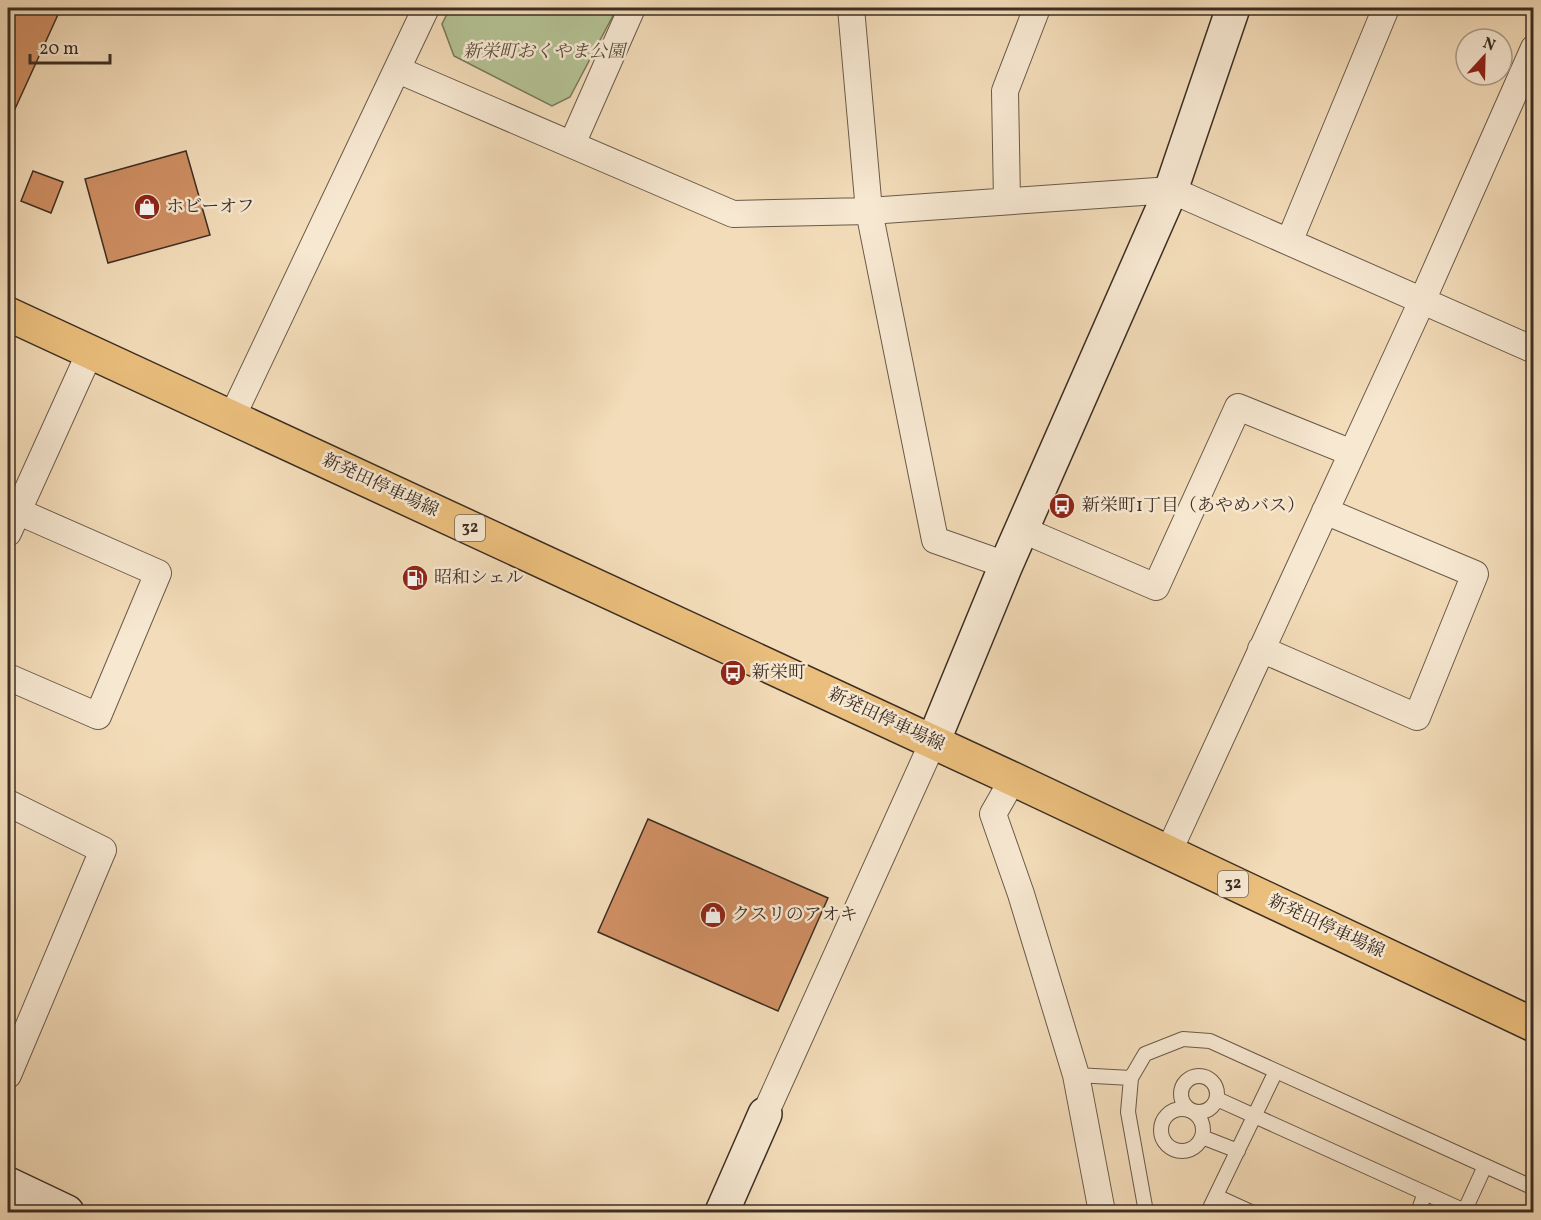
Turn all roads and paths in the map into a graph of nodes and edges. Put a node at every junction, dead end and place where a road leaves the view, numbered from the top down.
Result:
1 (426, 8) edge
2 (632, 8) edge
3 (851, 8) edge
4 (1037, 8) edge
5 (1233, 8) edge
6 (1386, 8) edge
7 (1533, 48) edge
8 (398, 70) junction
9 (572, 144) junction
10 (1171, 190) junction
11 (1007, 201) junction
12 (869, 211) junction
13 (1289, 242) junction
14 (1422, 301) junction
15 (8, 314) edge
16 (1533, 350) edge
17 (90, 352) junction
18 (232, 417) junction
19 (1352, 453) junction
20 (1325, 511) junction
21 (11, 517) edge
22 (1023, 530) junction
23 (1006, 565) junction
24 (1261, 650) junction
25 (8, 677) edge
26 (933, 742) junction
27 (1013, 779) junction
28 (8, 803) edge
29 (1167, 853) junction
30 (1533, 1025) edge
31 (1276, 1071) junction
32 (8, 1075) edge
33 (1076, 1075) junction
34 (1131, 1078) junction
35 (1217, 1099) junction
36 (1192, 1111) junction
37 (765, 1114) joint
38 (1255, 1115) junction
39 (1202, 1137) junction
40 (1238, 1151) junction
41 (1485, 1166) junction
42 (8, 1184) edge
43 (1533, 1188) edge
44 (1425, 1193) junction
45 (1216, 1196) junction
46 (67, 1212) edge
47 (722, 1212) edge
48 (1102, 1212) edge
49 (1146, 1212) edge
50 (1208, 1212) edge
51 (1251, 1212) edge
52 (1418, 1212) edge
53 (1465, 1212) edge

1 - 8 street
2 - 9 street
3 - 12 street
4 - 11 street
5 - 10 street
6 - 13 street
7 - 14 street
8 - 9 street
8 - 18 street
9 - 12 street
10 - 11 street
10 - 13 street
10 - 22 street
11 - 12 street
12 - 23 street
13 - 14 street
14 - 16 street
14 - 19 street
15 - 17 main road, 新発田停車場線 / 32
17 - 18 main road, 新発田停車場線 / 32
17 - 21 street
18 - 26 main road, 新発田停車場線 / 32
19 - 20 street
19 - 22 street
20 - 24 street
20 - 24 street
21 - 25 street
22 - 23 street
23 - 26 street
24 - 29 street
26 - 27 main road, 新発田停車場線 / 32
26 - 37 street
27 - 29 main road, 新発田停車場線 / 32
27 - 33 street
28 - 32 street
29 - 30 main road, 新発田停車場線 / 32
31 - 34 lane
31 - 38 lane
31 - 41 lane
33 - 34 lane
33 - 48 street
34 - 49 lane
35 - 36 lane
35 - 36 lane
35 - 38 lane
36 - 39 lane
36 - 39 lane
37 - 47 street
38 - 40 lane
38 - 44 lane
39 - 40 lane
40 - 45 lane
41 - 43 lane
41 - 53 lane
42 - 46 street
44 - 52 lane
44 - 53 lane
45 - 50 lane
45 - 51 lane

